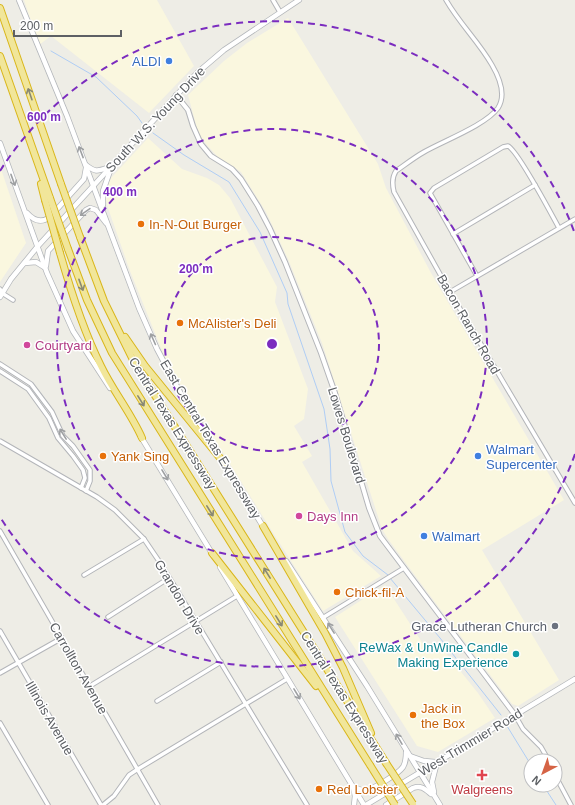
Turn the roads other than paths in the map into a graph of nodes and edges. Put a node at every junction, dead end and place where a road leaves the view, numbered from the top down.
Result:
1 (19, 0) edge
2 (273, 0) edge
3 (299, 0) edge
4 (446, 0) edge
5 (0, 8) edge
6 (280, 12) junction
7 (0, 56) edge
8 (176, 95) junction
9 (0, 143) edge
10 (86, 166) junction
11 (112, 166) junction
12 (535, 185) junction
13 (94, 186) junction
14 (47, 199) junction
15 (25, 211) junction
16 (103, 211) junction
17 (575, 219) edge
18 (560, 228) junction
19 (111, 232) junction
20 (453, 234) junction
21 (38, 246) junction
22 (24, 263) junction
23 (46, 268) junction
24 (477, 276) junction
25 (450, 292) junction
26 (1, 293) edge
27 (13, 300) dead end
28 (104, 301) junction
29 (0, 364) edge
30 (0, 371) edge
31 (37, 391) junction
32 (32, 394) junction
33 (48, 406) junction
34 (44, 411) junction
35 (142, 438) junction
36 (0, 441) edge
37 (70, 444) junction
38 (67, 448) junction
39 (85, 462) junction
40 (225, 464) junction
41 (80, 465) junction
42 (81, 488) junction
43 (86, 491) junction
44 (575, 503) edge
45 (263, 526) junction
46 (0, 531) edge
47 (144, 539) junction
48 (212, 553) junction
49 (404, 568) junction
50 (84, 575) dead end
51 (169, 578) junction
52 (237, 596) junction
53 (108, 617) dead end
54 (324, 617) junction
55 (195, 621) junction
56 (0, 632) edge
57 (62, 638) junction
58 (220, 662) junction
59 (18, 663) junction
60 (0, 673) edge
61 (287, 679) junction
62 (575, 679) edge
63 (90, 686) junction
64 (329, 700) junction
65 (157, 701) dead end
66 (246, 704) junction
67 (515, 715) junction
68 (0, 723) edge
69 (377, 748) junction
70 (406, 750) junction
71 (544, 753) edge
72 (409, 755) junction
73 (437, 762) junction
74 (138, 769) junction
75 (420, 772) junction
76 (353, 787) junction
77 (563, 790) edge
78 (435, 798) junction
79 (48, 805) edge
80 (102, 805) edge
81 (158, 805) edge
82 (307, 805) edge
83 (354, 805) edge
84 (365, 805) edge
85 (386, 805) edge
86 (395, 805) edge
87 (413, 805) edge
88 (440, 805) edge
89 (571, 805) edge

10 -> 1 main road, East Central Texas Expressway
2 - 6 street
3 - 6 main road, South W.S. Young Drive
4 - 25 street, Bacon Ranch Road
28 -> 5 highway, Central Texas Expressway, bridge
6 - 8 main road, South W.S. Young Drive
7 - 14 highway, Central Texas Expressway
8 - 11 main road, South W.S. Young Drive
8 - 49 street, Lowes Boulevard
9 -> 15 main road
10 - 11 main road
10 - 13 main road, East Central Texas Expressway
10 - 15 main road
11 - 13 main road, South W.S. Young Drive
11 - 16 main road
12 - 18 street
12 - 20 street
12 - 20 street
13 - 16 main road, East Central Texas Expressway
13 - 21 main road, South W.S. Young Drive
14 - 35 highway, bridge
14 -> 64 highway, Central Texas Expressway, bridge
15 - 21 main road
16 - 19 main road, East Central Texas Expressway
17 - 18 street
18 - 24 street
19 -> 23 main road
40 -> 19 main road, East Central Texas Expressway
20 - 24 street
21 - 22 main road, South W.S. Young Drive
21 - 23 main road
22 - 23 main road
22 - 26 main road, South W.S. Young Drive
23 - 35 main road
24 - 25 street
25 - 44 street, Bacon Ranch Road
26 - 27 street
28 - 40 highway
69 -> 28 highway, Central Texas Expressway
29 - 31 street
30 - 32 street
31 - 32 street
31 - 33 street
32 - 34 street
33 - 34 street
37 -> 33 street
34 - 38 street
35 -> 48 main road
36 - 42 street, Grandon Drive
37 - 38 street
37 - 39 street
38 - 41 street
39 - 41 street
39 - 43 street
40 - 45 main road, East Central Texas Expressway
41 - 42 street
42 - 43 street, Grandon Drive
43 - 47 street, Grandon Drive
45 - 54 main road, East Central Texas Expressway
45 - 69 highway
46 - 57 street, Carrollton Avenue
47 - 50 street
47 - 51 street, Grandon Drive
48 - 52 main road
48 - 64 highway
49 - 54 street
49 - 67 street, Lowes Boulevard
51 - 53 street
51 - 55 street, Grandon Drive
52 - 55 street
52 - 61 main road
70 -> 54 main road, East Central Texas Expressway
55 - 58 street, Grandon Drive
55 - 63 street
56 - 59 street, Illinois Avenue
57 - 59 street
57 - 63 street, Carrollton Avenue
58 - 65 street
58 - 66 street, Grandon Drive
59 - 60 street
59 - 80 street, Illinois Avenue
61 - 66 street
61 -> 76 main road
62 - 67 main road, West Trimmier Road
63 - 74 street, Carrollton Avenue
64 - 86 highway, Central Texas Expressway, bridge
66 - 74 street
66 - 82 street, Grandon Drive
67 - 71 street, Lowes Boulevard
67 - 73 main road, West Trimmier Road
68 - 79 street
69 - 87 highway, Central Texas Expressway, bridge
70 - 72 main road, East Central Texas Expressway
70 - 76 main road
72 - 73 main road
72 - 75 main road, East Central Texas Expressway
73 - 75 main road, West Trimmier Road
73 - 78 main road
74 - 80 street
74 - 81 street, Carrollton Avenue
75 - 78 main road, East Central Texas Expressway
75 - 84 main road, West Trimmier Road
76 - 83 main road
76 - 84 main road
77 - 89 street
78 - 85 main road
78 - 88 main road, East Central Texas Expressway

